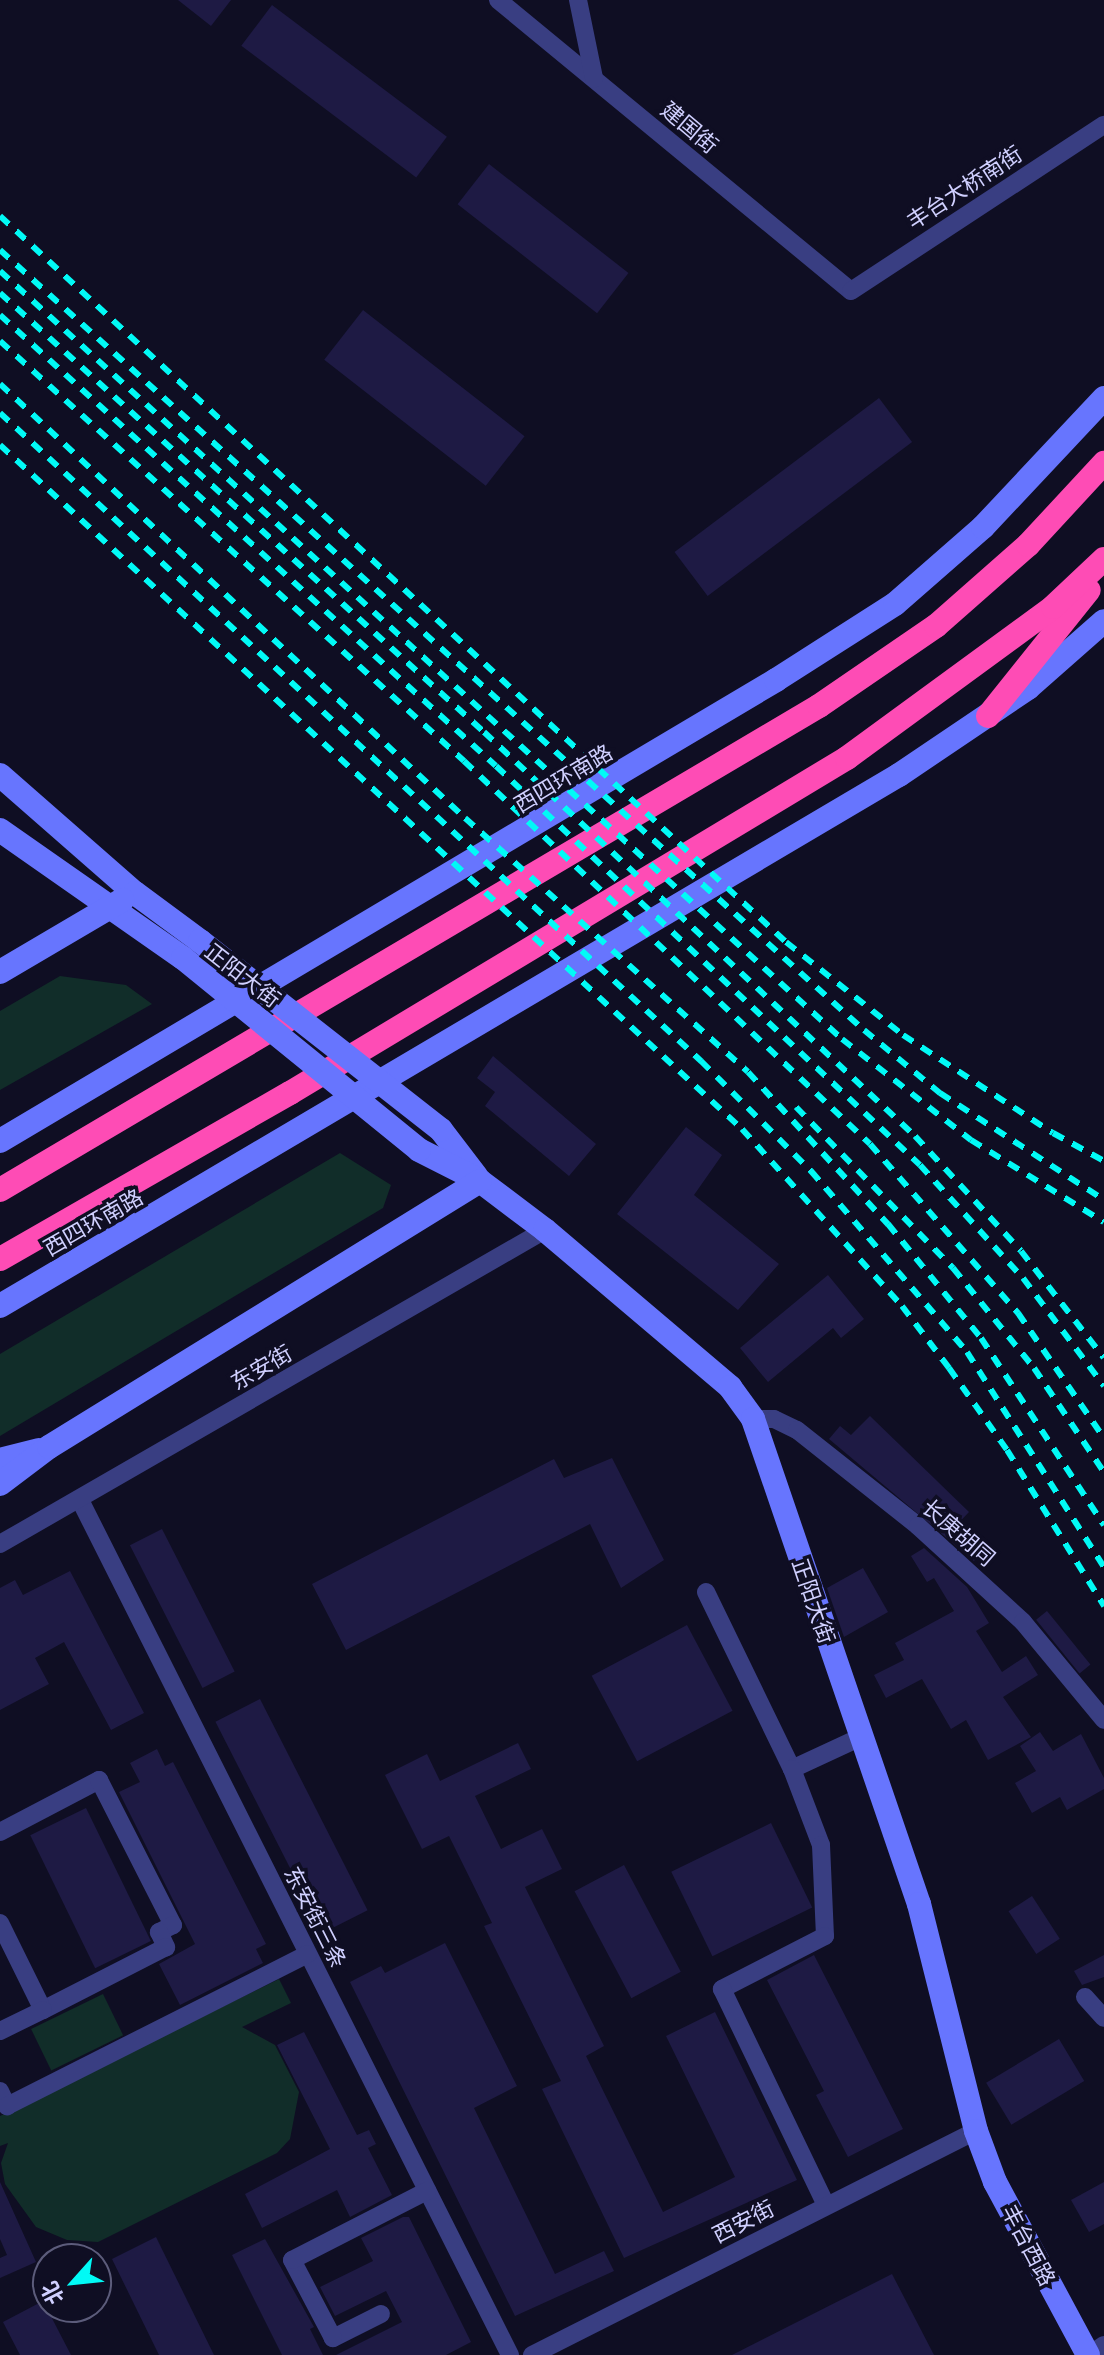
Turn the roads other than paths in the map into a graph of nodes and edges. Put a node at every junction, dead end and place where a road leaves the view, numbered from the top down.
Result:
1 (498, 0) edge
2 (578, 0) edge
3 (594, 78) junction
4 (1104, 125) edge
5 (851, 291) joint
6 (1104, 398) edge
7 (1104, 463) edge
8 (1104, 559) edge
9 (1104, 571) edge
10 (1104, 621) edge
11 (988, 716) junction
12 (0, 775) edge
13 (0, 830) edge
14 (135, 893) junction
15 (113, 906) junction
16 (191, 949) junction
17 (0, 972) edge
18 (0, 1141) edge
19 (480, 1181) junction
20 (0, 1190) edge
21 (545, 1230) junction
22 (0, 1259) edge
23 (0, 1306) edge
24 (753, 1419) junction
25 (49, 1447) junction
26 (0, 1460) edge
27 (0, 1484) edge
28 (80, 1500) junction
29 (0, 1544) edge
30 (706, 1592) dead end
31 (1104, 1720) edge
32 (861, 1737) junction
33 (792, 1769) junction
34 (0, 1832) edge
35 (0, 1923) edge
36 (308, 1954) junction
37 (1085, 1997) dead end
38 (43, 2010) junction
39 (1104, 2018) edge
40 (0, 2031) edge
41 (0, 2091) edge
42 (976, 2131) junction
43 (427, 2191) junction
44 (826, 2205) junction
45 (381, 2314) dead end
46 (1104, 2345) edge
47 (510, 2355) edge
48 (532, 2355) edge
49 (1089, 2355) edge

1 - 3 street, 建国街
2 - 3 street
3 - 5 street, 建国街
4 - 5 street, 丰台大桥南街
6 - 18 main road, 西四环南路
7 - 20 highway
8 - 22 highway, 西四环南路
9 - 11 highway
10 - 11 main road, 西四环南路
11 - 23 main road, 西四环南路
12 - 14 main road, 正阳大街
13 - 15 main road, 正阳大街
14 - 15 main road
14 - 16 main road, 正阳大街
15 - 16 main road, 正阳大街
15 - 17 main road
16 - 19 main road, 正阳大街, bridge
16 - 19 main road, 正阳大街, bridge
19 - 21 main road, 正阳大街
19 - 25 main road
21 - 24 main road, 正阳大街
21 - 28 street, 东安街
24 - 31 street, 长庚胡同
24 - 32 main road, 正阳大街
25 - 26 main road
25 - 27 main road
28 - 29 street, 东安街
28 - 36 street, 东安街三条
30 - 33 street
32 - 33 street
32 - 42 main road, 正阳大街
33 - 44 street
34 - 38 street
35 - 38 street
36 - 41 street
36 - 43 street, 东安街三条
37 - 39 street
38 - 40 street
42 - 44 street, 西安街
42 - 49 main road, 丰台西路
43 - 45 street
43 - 47 street, 东安街三条
44 - 48 street, 西安街
46 - 49 street

